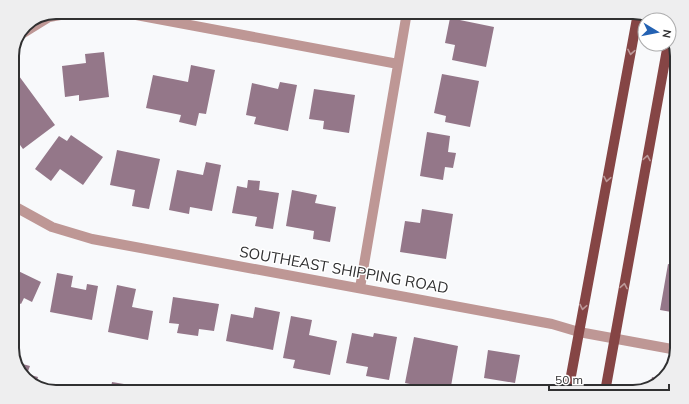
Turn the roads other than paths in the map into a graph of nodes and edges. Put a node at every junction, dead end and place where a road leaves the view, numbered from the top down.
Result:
1 (160, 19) edge
2 (406, 19) edge
3 (637, 19) edge
4 (42, 22) edge
5 (30, 29) edge
6 (667, 52) edge
7 (666, 56) junction
8 (670, 57) edge
9 (398, 64) junction
10 (19, 209) edge
11 (360, 288) junction
12 (579, 332) junction
13 (614, 338) junction
14 (670, 349) edge
15 (569, 385) edge
16 (606, 385) edge

1 - 9 street
2 - 9 street
3 -> 12 main road
4 - 5 street
6 - 7 main road
7 - 8 street
13 -> 7 main road
9 - 11 street
10 - 11 street, SOUTHEAST SHIPPING ROAD
11 - 12 street, SOUTHEAST SHIPPING ROAD
12 - 13 street, SOUTHEAST SHIPPING ROAD
12 - 15 main road
13 - 14 street, SOUTHEAST SHIPPING ROAD
13 - 16 main road

